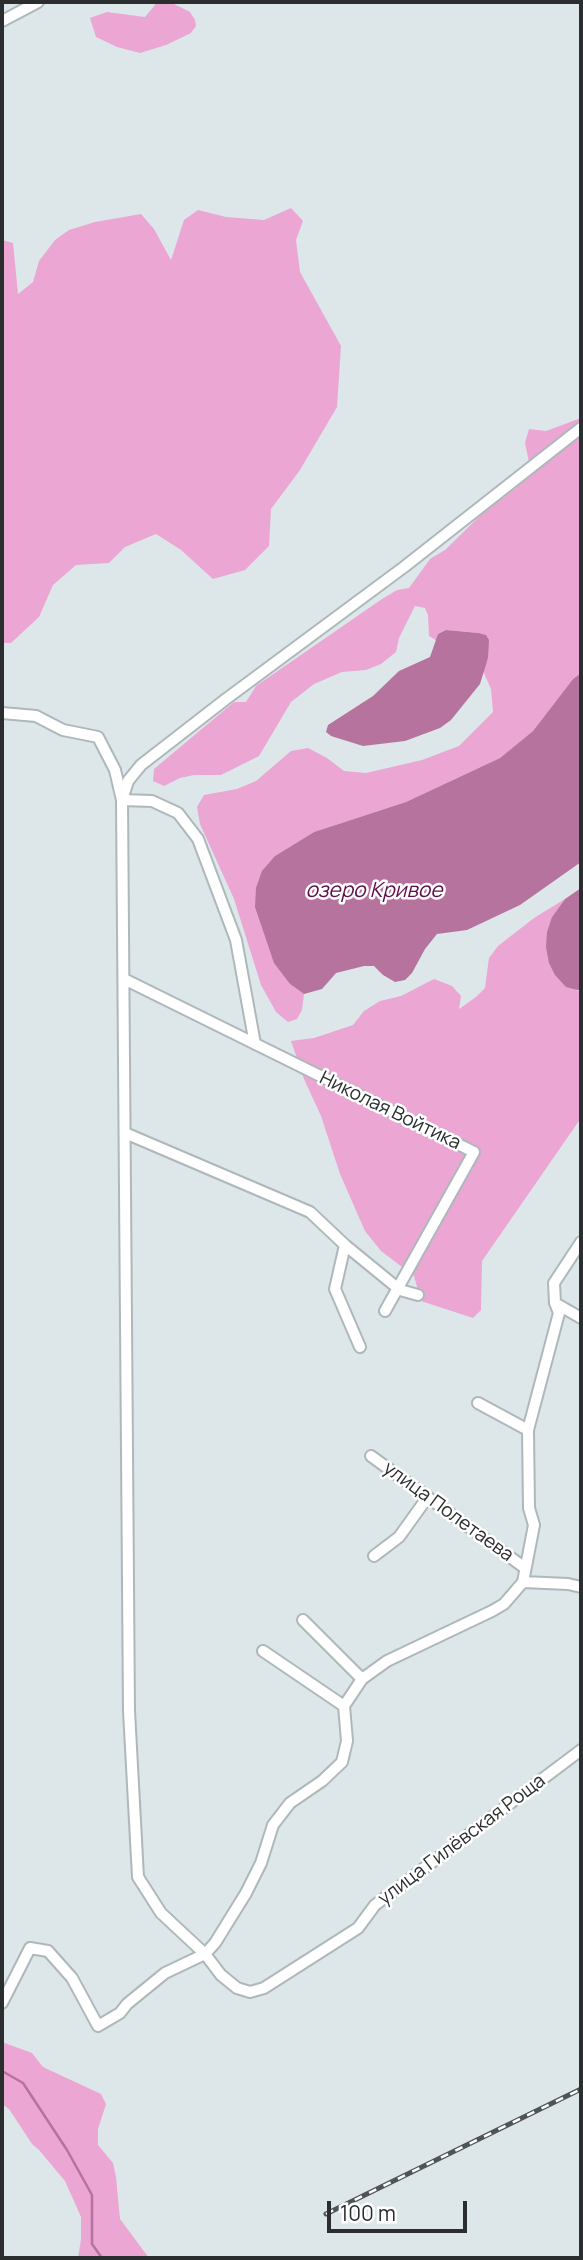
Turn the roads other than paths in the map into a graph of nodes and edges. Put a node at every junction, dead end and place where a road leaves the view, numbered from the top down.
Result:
1 (38, 2) edge
2 (2, 21) edge
3 (581, 428) edge
4 (2, 713) edge
5 (122, 800) junction
6 (124, 979) junction
7 (255, 1044) junction
8 (125, 1133) junction
9 (581, 1242) edge
10 (345, 1245) junction
11 (398, 1288) junction
12 (418, 1295) dead end
13 (555, 1303) junction
14 (385, 1311) dead end
15 (581, 1318) edge
16 (359, 1347) dead end
17 (478, 1403) dead end
18 (528, 1430) junction
19 (371, 1456) dead end
20 (427, 1498) junction
21 (373, 1556) dead end
22 (525, 1568) junction
23 (523, 1582) junction
24 (581, 1587) edge
25 (303, 1620) dead end
26 (263, 1651) dead end
27 (362, 1679) junction
28 (344, 1706) junction
29 (581, 1750) edge
30 (205, 1954) junction
31 (2, 2003) edge

1 - 2 street
3 - 5 street
4 - 5 street
5 - 6 street, улица Гилёвская Роща
5 - 7 street
6 - 7 street
6 - 8 street, улица Гилёвская Роща
7 - 11 street, Николая Войтика
8 - 10 street
8 - 30 street, улица Гилёвская Роща
9 - 13 street, улица Полетаева
10 - 11 street
10 - 16 street
11 - 12 street
11 - 14 street, Николая Войтика
13 - 15 street
13 - 18 street, улица Полетаева
17 - 18 street
18 - 22 street, улица Полетаева
19 - 20 street, улица Полетаева
20 - 21 street
20 - 22 street, улица Полетаева
22 - 23 street, улица Полетаева
23 - 24 street
23 - 27 street, улица Полетаева
25 - 27 street
26 - 28 street
27 - 28 street, улица Полетаева
28 - 30 street
29 - 30 street, улица Гилёвская Роща
30 - 31 street

